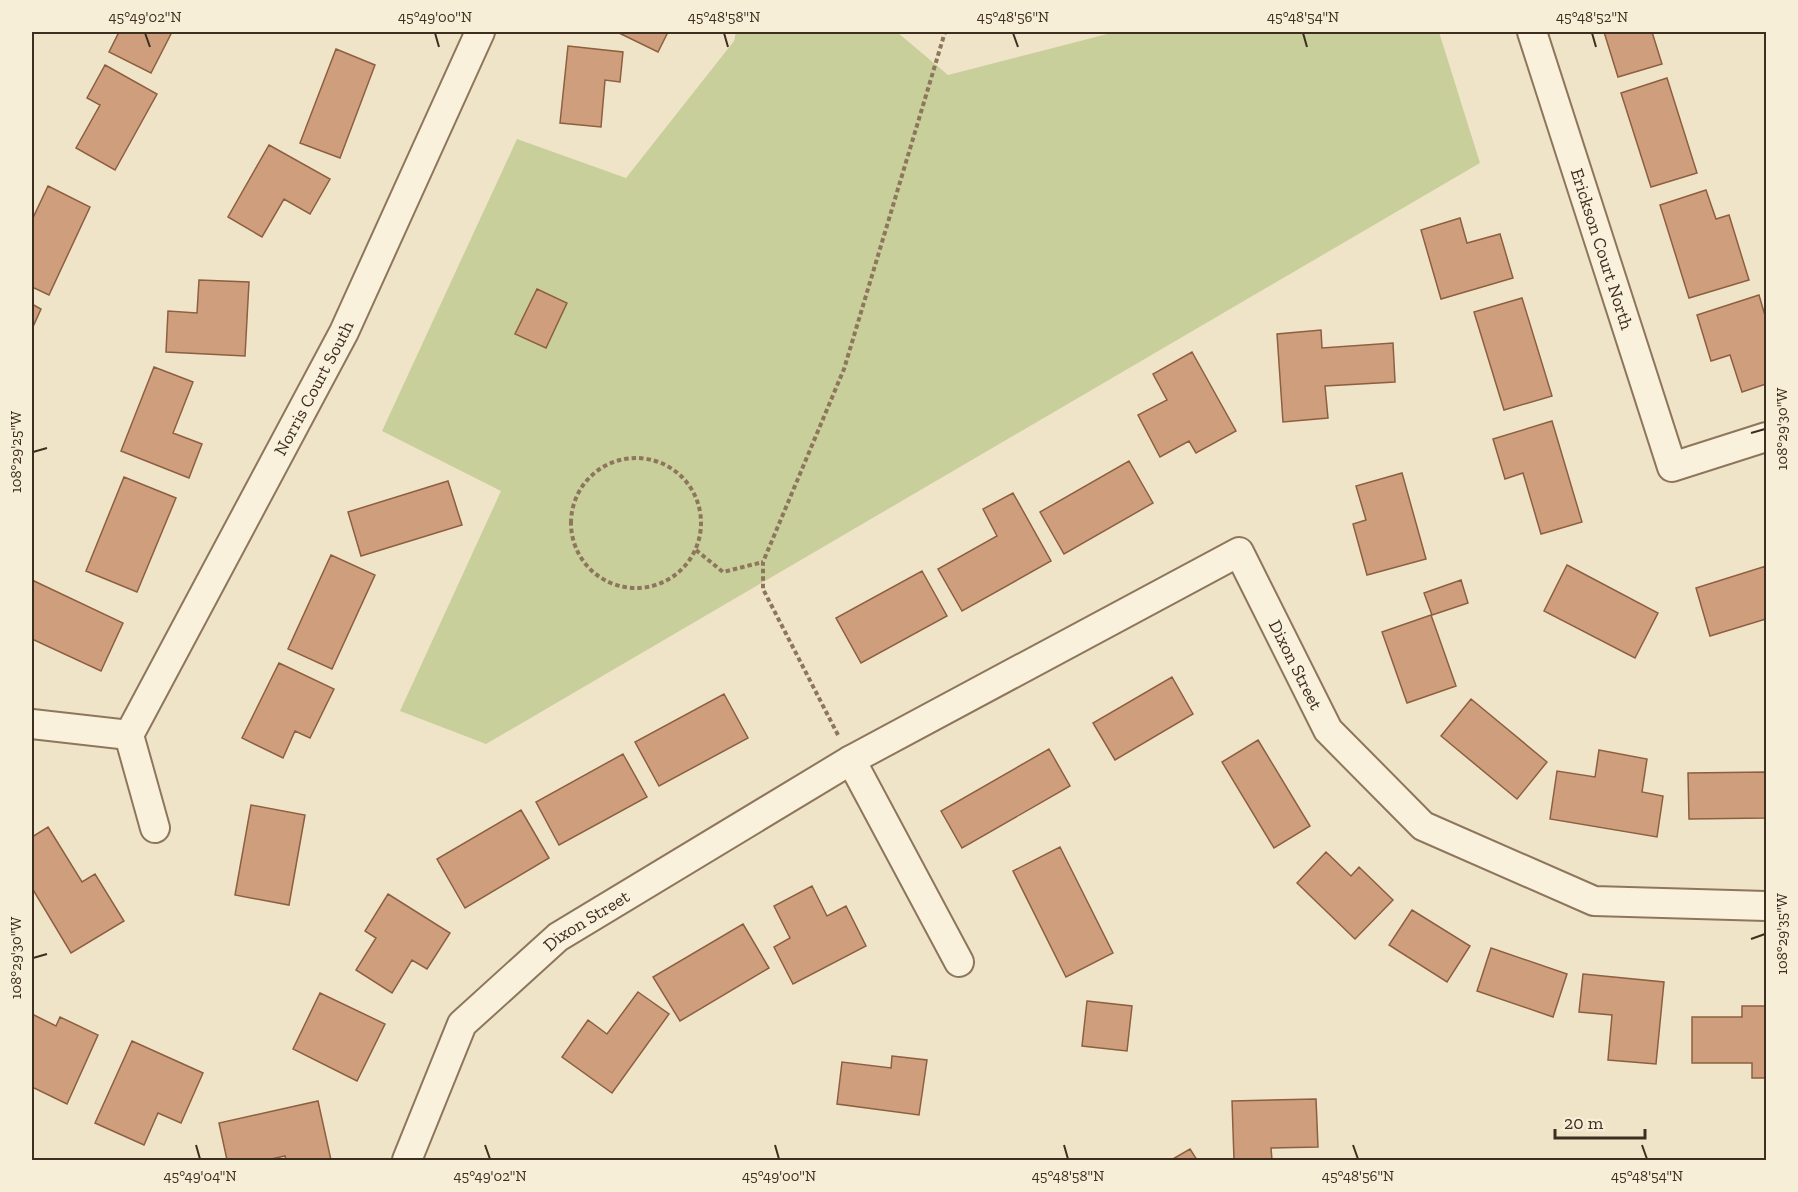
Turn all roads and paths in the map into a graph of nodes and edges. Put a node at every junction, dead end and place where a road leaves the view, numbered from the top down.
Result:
1 (480, 32) edge
2 (945, 32) edge
3 (1532, 32) edge
4 (1767, 437) edge
5 (696, 549) junction
6 (763, 562) junction
7 (32, 724) edge
8 (129, 735) junction
9 (851, 760) junction
10 (155, 828) dead end
11 (1767, 906) edge
12 (959, 962) dead end
13 (406, 1161) edge

1 - 8 street, Norris Court South
2 - 6 path
3 - 4 street, Erickson Court North
5 - 5 path
5 - 6 path
6 - 9 path
7 - 8 street
8 - 10 street
9 - 11 street, Dixon Street
9 - 12 street
9 - 13 street, Dixon Street

